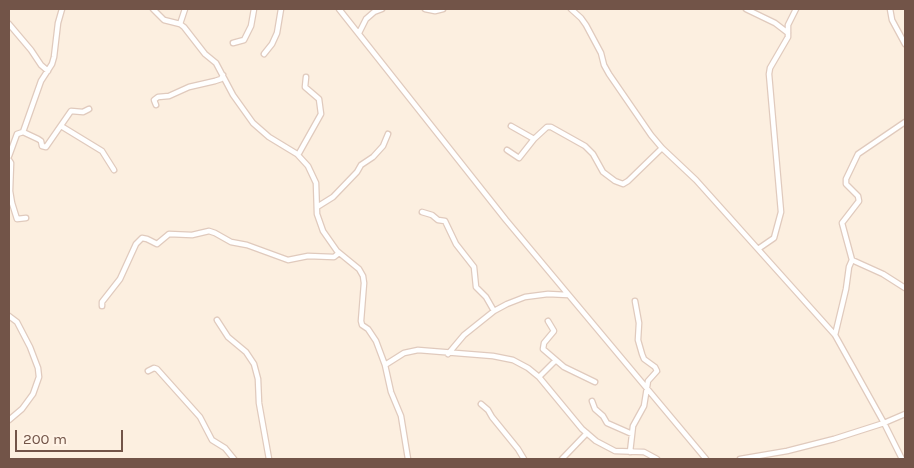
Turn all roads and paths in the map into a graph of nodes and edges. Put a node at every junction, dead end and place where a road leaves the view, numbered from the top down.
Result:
1 (62, 9) edge
2 (153, 9) edge
3 (185, 9) edge
4 (254, 9) edge
5 (281, 9) edge
6 (339, 9) edge
7 (382, 9) edge
8 (425, 9) edge
9 (443, 9) edge
10 (571, 9) edge
11 (746, 9) edge
12 (796, 9) edge
13 (890, 9) edge
14 (9, 24) edge
15 (180, 24) junction
16 (788, 32) junction
17 (359, 34) junction
18 (234, 43) dead end
19 (905, 44) edge
20 (264, 54) dead end
21 (49, 69) junction
22 (223, 75) junction
23 (306, 77) dead end
24 (156, 105) dead end
25 (89, 109) dead end
26 (905, 122) edge
27 (61, 126) junction
28 (511, 126) dead end
29 (23, 132) junction
30 (388, 134) dead end
31 (534, 140) junction
32 (662, 148) junction
33 (507, 150) dead end
34 (298, 155) junction
35 (9, 158) edge
36 (114, 170) dead end
37 (317, 207) junction
38 (422, 212) dead end
39 (26, 218) dead end
40 (758, 249) junction
41 (339, 253) junction
42 (852, 260) junction
43 (905, 288) edge
44 (568, 295) junction
45 (636, 301) dead end
46 (102, 306) dead end
47 (494, 311) junction
48 (9, 316) edge
49 (217, 320) dead end
50 (548, 321) dead end
51 (834, 336) junction
52 (448, 354) junction
53 (556, 360) junction
54 (385, 364) junction
55 (148, 371) dead end
56 (539, 377) junction
57 (594, 382) dead end
58 (647, 389) junction
59 (592, 401) dead end
60 (481, 404) dead end
61 (905, 414) edge
62 (9, 420) edge
63 (884, 423) junction
64 (586, 434) junction
65 (632, 434) junction
66 (630, 452) junction
67 (234, 459) edge
68 (270, 459) edge
69 (408, 459) edge
70 (524, 459) edge
71 (562, 459) edge
72 (656, 459) edge
73 (706, 459) edge
74 (740, 459) edge
75 (902, 459) edge

1 - 21 street
2 - 15 street
3 - 15 street
4 - 18 street
5 - 20 street
6 - 17 street
7 - 17 street
8 - 9 street
10 - 32 street
11 - 16 street
12 - 16 street
13 - 19 street
14 - 21 street
15 - 22 street
16 - 40 street
17 - 44 street
21 - 29 street
22 - 24 street
22 - 34 street
23 - 34 street
25 - 27 street
26 - 42 street
27 - 29 street
27 - 36 street
28 - 31 street
29 - 35 street
30 - 37 street
31 - 32 street
31 - 33 street
32 - 40 street
34 - 37 street
35 - 39 street
37 - 41 street
38 - 47 street
40 - 51 street
41 - 46 street
41 - 54 street
42 - 43 street
42 - 51 street
44 - 47 street
44 - 58 street
45 - 58 street
47 - 52 street
48 - 62 street
49 - 68 street
50 - 53 street
51 - 63 street
52 - 54 street
52 - 56 street
53 - 56 street
53 - 57 street
54 - 69 street
55 - 67 street
56 - 64 street
58 - 65 street
58 - 73 street
59 - 65 street
60 - 70 street
61 - 63 street
63 - 74 street
63 - 75 street
64 - 66 street
64 - 71 street
65 - 66 street
66 - 72 street

